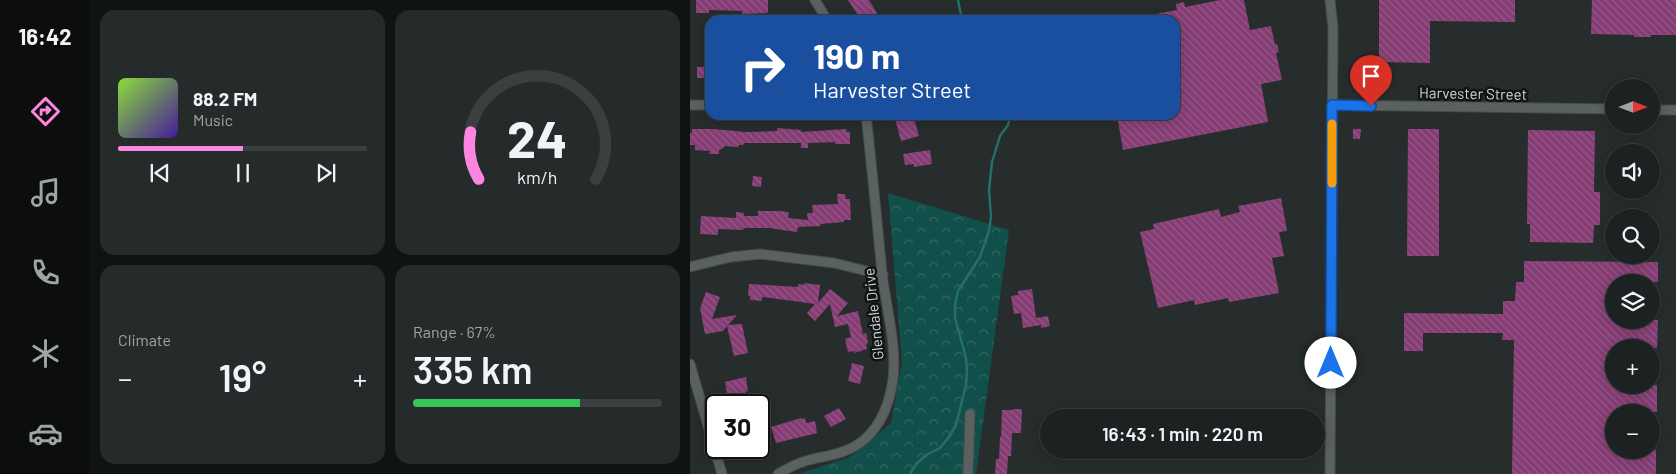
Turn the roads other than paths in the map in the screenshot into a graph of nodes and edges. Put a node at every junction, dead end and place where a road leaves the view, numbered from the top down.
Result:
1 (815, 0) edge
2 (1330, 0) edge
3 (824, 15) edge
4 (690, 105) edge
5 (1332, 105) junction
6 (705, 106) edge
7 (1605, 109) edge
8 (1660, 110) edge
9 (1676, 110) edge
10 (867, 120) edge
11 (690, 267) edge
12 (883, 275) junction
13 (690, 364) edge
14 (970, 414) dead end
15 (722, 474) edge
16 (778, 474) edge
17 (968, 474) edge
18 (1330, 474) edge

1 - 3 street
2 - 5 street
4 - 6 street
5 - 7 street, Harvester Street
5 - 18 street
8 - 9 street
10 - 12 street, Glendale Drive
11 - 12 street
12 - 16 street, Glendale Drive
13 - 15 street
14 - 17 street

